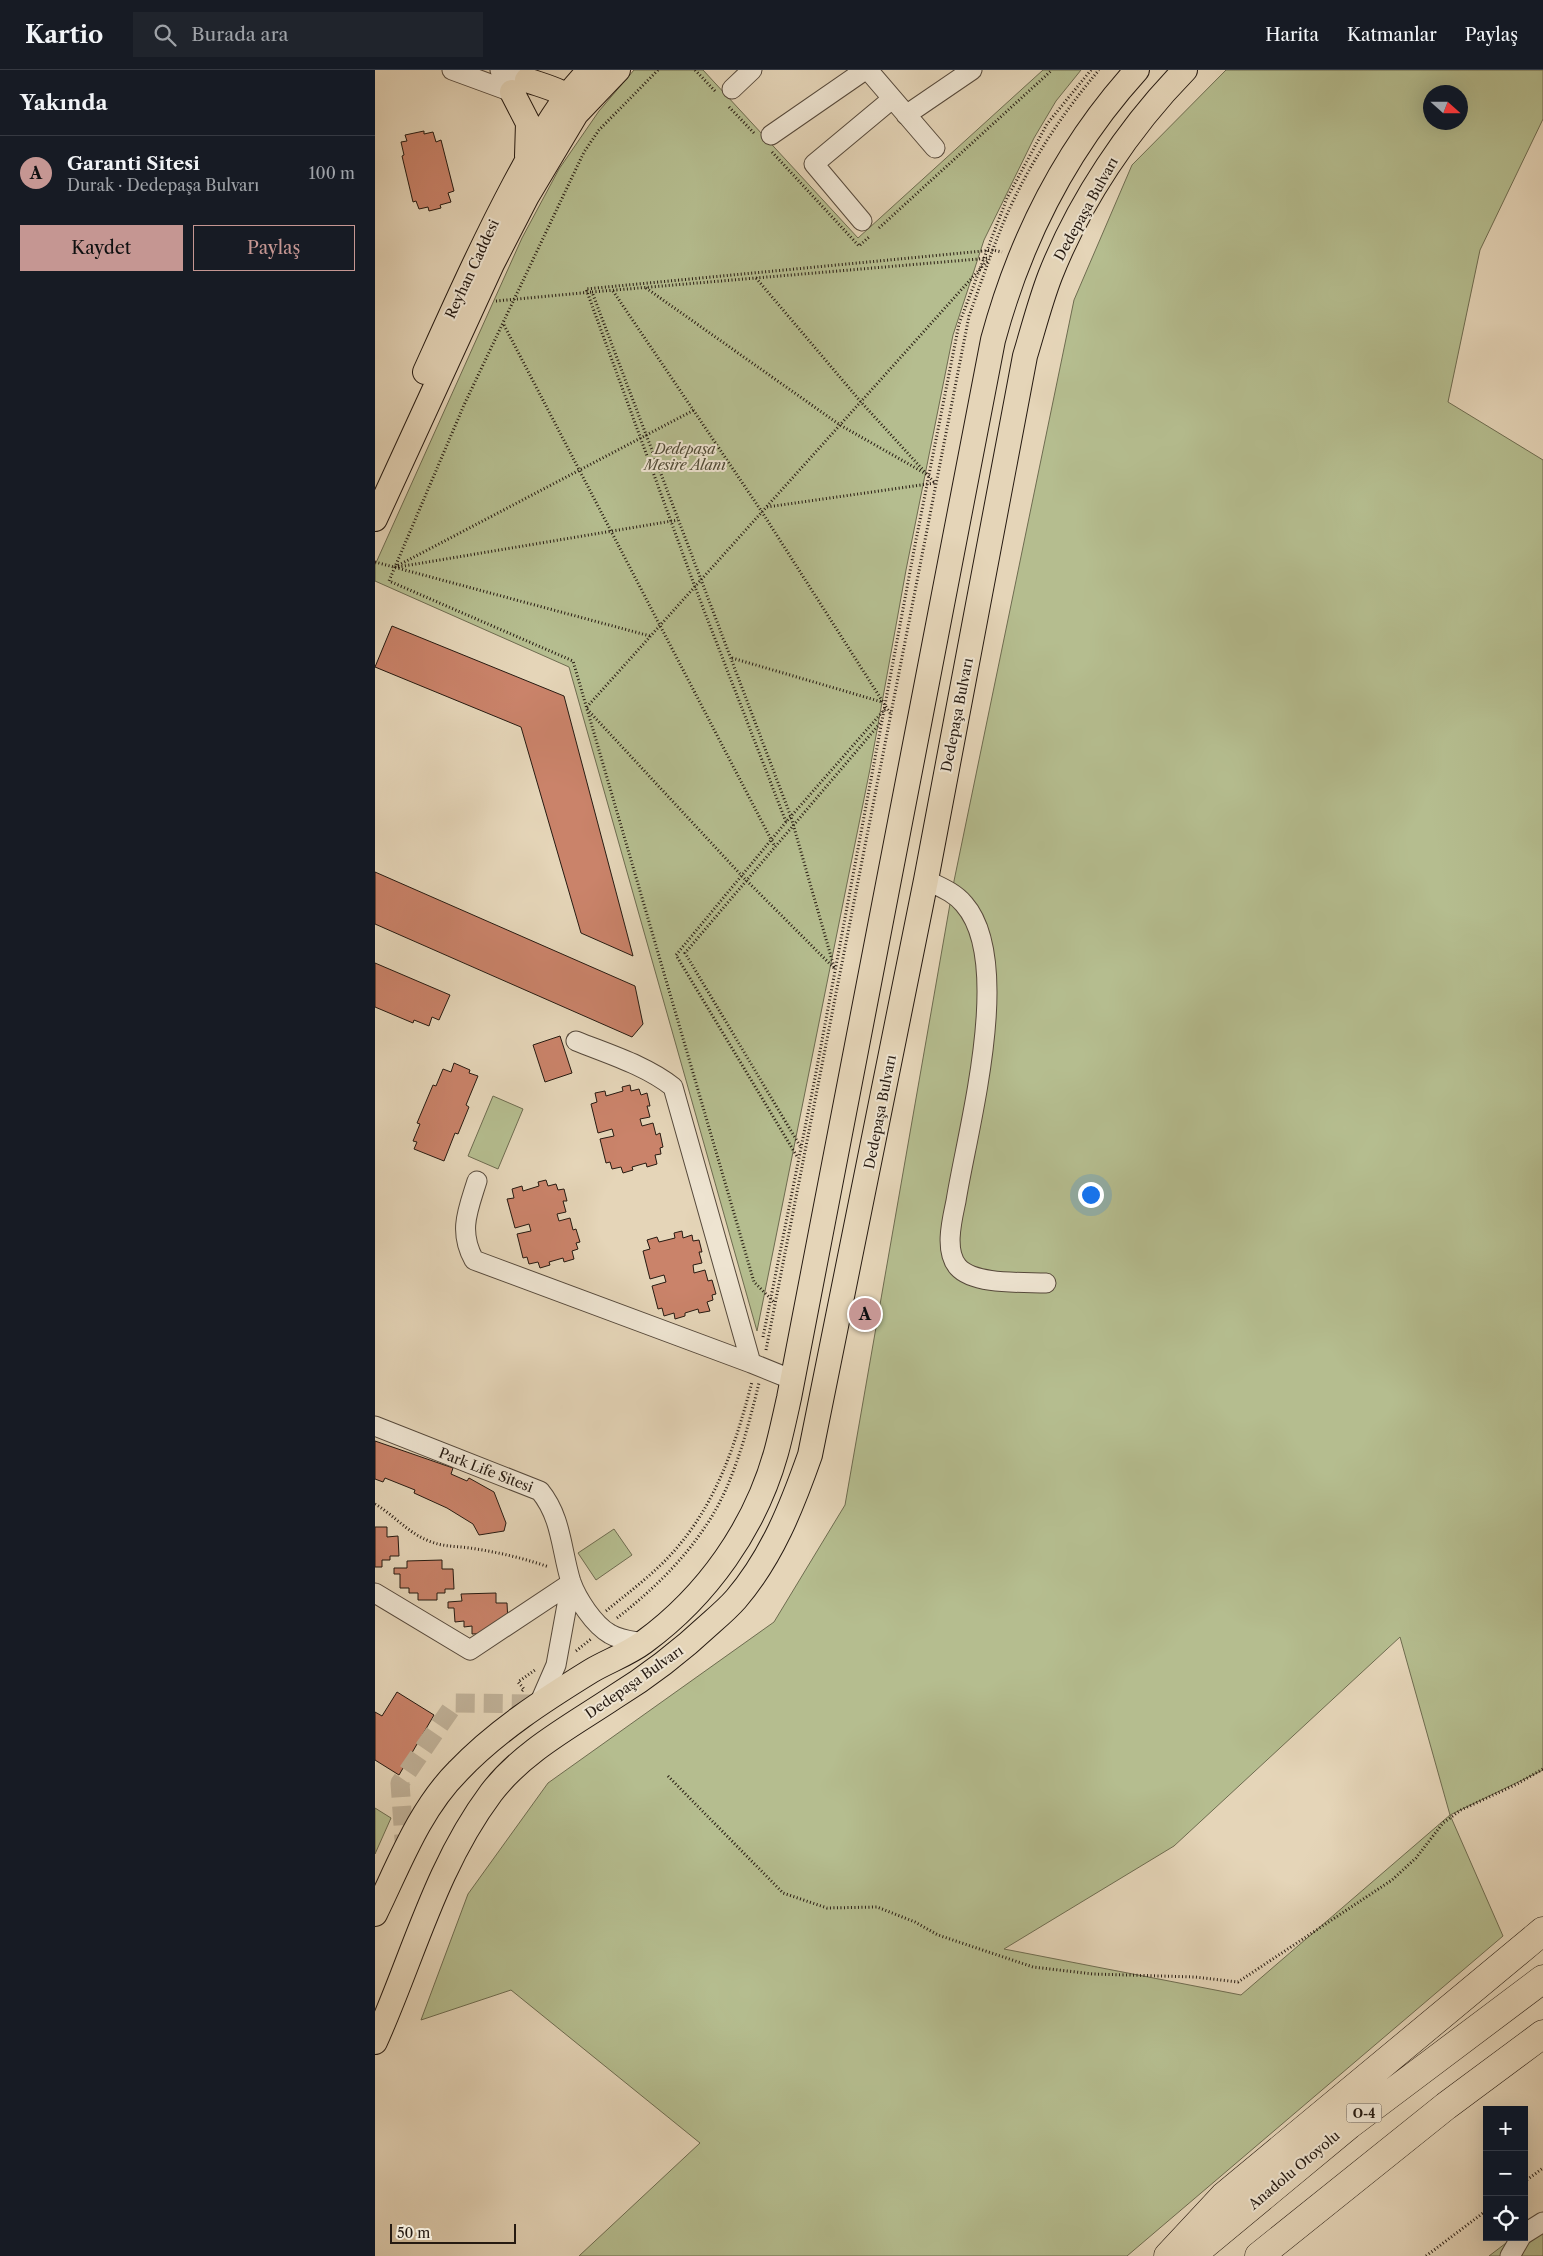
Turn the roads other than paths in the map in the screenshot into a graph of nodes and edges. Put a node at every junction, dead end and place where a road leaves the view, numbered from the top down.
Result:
1 (452, 70) edge
2 (500, 70) edge
3 (575, 70) edge
4 (590, 70) edge
5 (618, 70) edge
6 (751, 70) edge
7 (867, 70) edge
8 (973, 70) edge
9 (1137, 70) edge
10 (1185, 70) edge
11 (520, 86) junction
12 (727, 97) road end
13 (892, 99) junction
14 (566, 106) junction
15 (906, 115) junction
16 (766, 141) road end
17 (935, 148) dead end
18 (526, 162) junction
19 (863, 221) dead end
20 (375, 481) edge
21 (375, 519) edge
22 (926, 880) junction
23 (576, 1040) dead end
24 (477, 1181) dead end
25 (1046, 1283) dead end
26 (756, 1366) junction
27 (793, 1380) junction
28 (375, 1426) edge
29 (570, 1578) junction
30 (375, 1594) edge
31 (643, 1643) junction
32 (532, 1696) junction
33 (375, 1914) edge
34 (1543, 1931) edge
35 (1543, 1979) edge
36 (1543, 2034) edge
37 (375, 2042) edge
38 (1543, 2222) edge
39 (1528, 2231) edge
40 (1519, 2241) edge
41 (1168, 2256) edge
42 (1191, 2256) edge
43 (1259, 2256) edge
44 (1510, 2256) edge

1 - 11 street
2 - 11 street
3 - 11 main road
4 - 14 main road, Reyhan Caddesi
5 - 14 main road
6 - 12 street
7 - 13 street
7 - 16 street
8 - 15 street
9 - 27 main road, Dedepaşa Bulvarı
10 - 22 main road, Dedepaşa Bulvarı
11 - 14 main road
11 - 18 main road
13 - 15 street
13 - 19 street
14 - 18 main road, Reyhan Caddesi
14 - 21 main road, Reyhan Caddesi
15 - 17 street
18 - 20 main road, Reyhan Caddesi
22 - 25 street
22 - 37 main road, Dedepaşa Bulvarı
23 - 26 street
24 - 26 street
26 - 27 street
27 - 31 main road, Dedepaşa Bulvarı
28 - 29 street, Park Life Sitesi
29 - 30 street
29 - 31 street
29 - 32 street
31 - 32 main road, Dedepaşa Bulvarı
32 - 33 main road, Dedepaşa Bulvarı
34 - 41 highway
35 - 42 highway, Anadolu Otoyolu / O-4
36 - 43 highway
38 - 39 street
40 - 44 street

